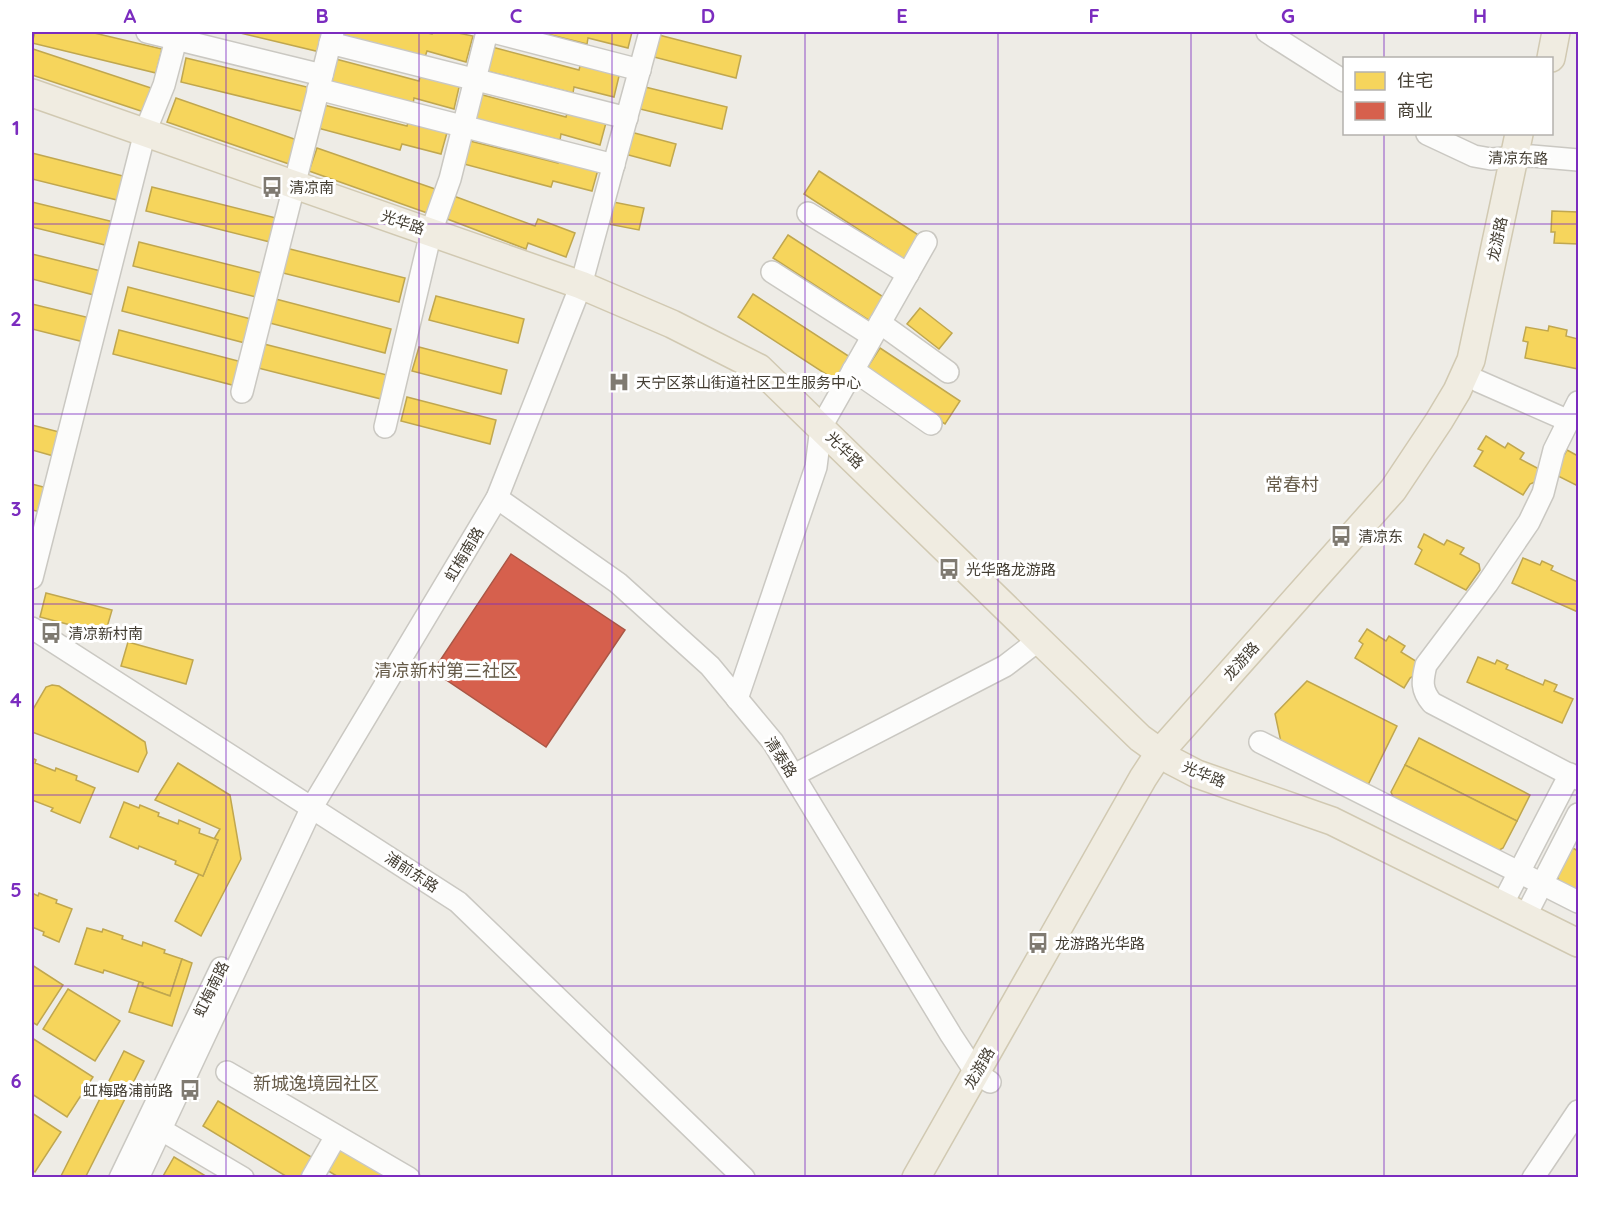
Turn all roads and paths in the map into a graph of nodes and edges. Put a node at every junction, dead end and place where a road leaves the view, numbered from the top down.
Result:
1 (147, 32) edge
2 (487, 32) edge
3 (493, 32) edge
4 (650, 32) edge
5 (1267, 32) edge
6 (1539, 32) edge
7 (1556, 32) edge
8 (177, 35) edge
9 (332, 37) edge
10 (1533, 57) edge
11 (1551, 57) edge
12 (640, 70) junction
13 (475, 80) junction
14 (1343, 80) edge
15 (320, 82) junction
16 (32, 93) edge
17 (627, 118) junction
18 (463, 126) junction
19 (145, 132) junction
20 (1429, 135) edge
21 (1525, 145) edge
22 (1578, 160) edge
23 (614, 165) junction
24 (293, 184) junction
25 (808, 213) dead end
26 (431, 232) junction
27 (926, 242) dead end
28 (772, 272) dead end
29 (908, 274) junction
30 (582, 285) junction
31 (876, 329) junction
32 (853, 370) junction
33 (948, 372) dead end
34 (1478, 381) junction
35 (242, 392) dead end
36 (1578, 402) edge
37 (1569, 421) junction
38 (931, 424) dead end
39 (385, 427) dead end
40 (821, 427) junction
41 (497, 498) junction
42 (32, 578) edge
43 (32, 628) edge
44 (1039, 639) junction
45 (737, 699) junction
46 (1260, 742) dead end
47 (1166, 757) junction
48 (794, 775) junction
49 (1574, 776) edge
50 (312, 807) junction
51 (1578, 814) edge
52 (1519, 872) junction
53 (1542, 884) junction
54 (1578, 902) edge
55 (1514, 911) junction
56 (1578, 943) edge
57 (227, 1072) dead end
58 (983, 1078) junction
59 (1578, 1111) edge
60 (160, 1129) junction
61 (336, 1136) junction
62 (120, 1178) edge
63 (138, 1178) edge
64 (243, 1178) edge
65 (312, 1178) edge
66 (408, 1178) edge
67 (744, 1178) edge
68 (916, 1178) edge
69 (935, 1178) edge
70 (1533, 1178) edge

1 - 8 street
2 - 13 street
3 - 12 street
4 - 12 street, 虹梅南路
5 - 14 street
6 - 10 main road
7 - 11 main road
8 - 15 street
8 - 19 street
9 - 13 street
9 - 15 street
12 - 17 street, 虹梅南路
13 - 17 street
13 - 18 street
15 - 18 street
15 - 24 street
16 - 19 main road, 光华路
17 - 23 street, 虹梅南路
18 - 23 street
18 - 26 street
19 - 24 main road, 光华路
19 - 42 street
20 - 21 street, 清凉东路
21 - 22 street, 清凉东路
21 - 34 main road, 龙游路
21 - 47 main road, 龙游路
23 - 30 street, 虹梅南路
24 - 26 main road, 光华路
24 - 35 street
25 - 29 street
26 - 30 main road, 光华路
26 - 39 street
27 - 29 street
28 - 31 street
29 - 31 street
30 - 40 main road, 光华路
30 - 41 street, 虹梅南路
31 - 32 street
31 - 33 street
32 - 38 street
32 - 40 street
34 - 37 street
34 - 47 main road, 龙游路
36 - 37 street
37 - 49 street
40 - 44 main road, 光华路
40 - 45 street
41 - 45 street, 清泰路
41 - 50 street, 虹梅南路
43 - 50 street, 浦前东路
44 - 47 main road, 光华路
44 - 48 street
45 - 48 street, 清泰路
46 - 52 street
47 - 55 main road, 光华路
47 - 58 main road, 龙游路
48 - 58 street, 清泰路
49 - 52 street
50 - 60 street, 虹梅南路
50 - 62 street, 虹梅南路
50 - 67 street, 浦前东路
51 - 53 street
52 - 53 street
52 - 55 street
53 - 54 street
53 - 55 street
55 - 56 main road, 光华路
57 - 61 street
58 - 68 main road, 龙游路
58 - 69 main road, 龙游路
59 - 70 street
60 - 63 street, 虹梅南路
60 - 64 street
61 - 65 street
61 - 66 street

